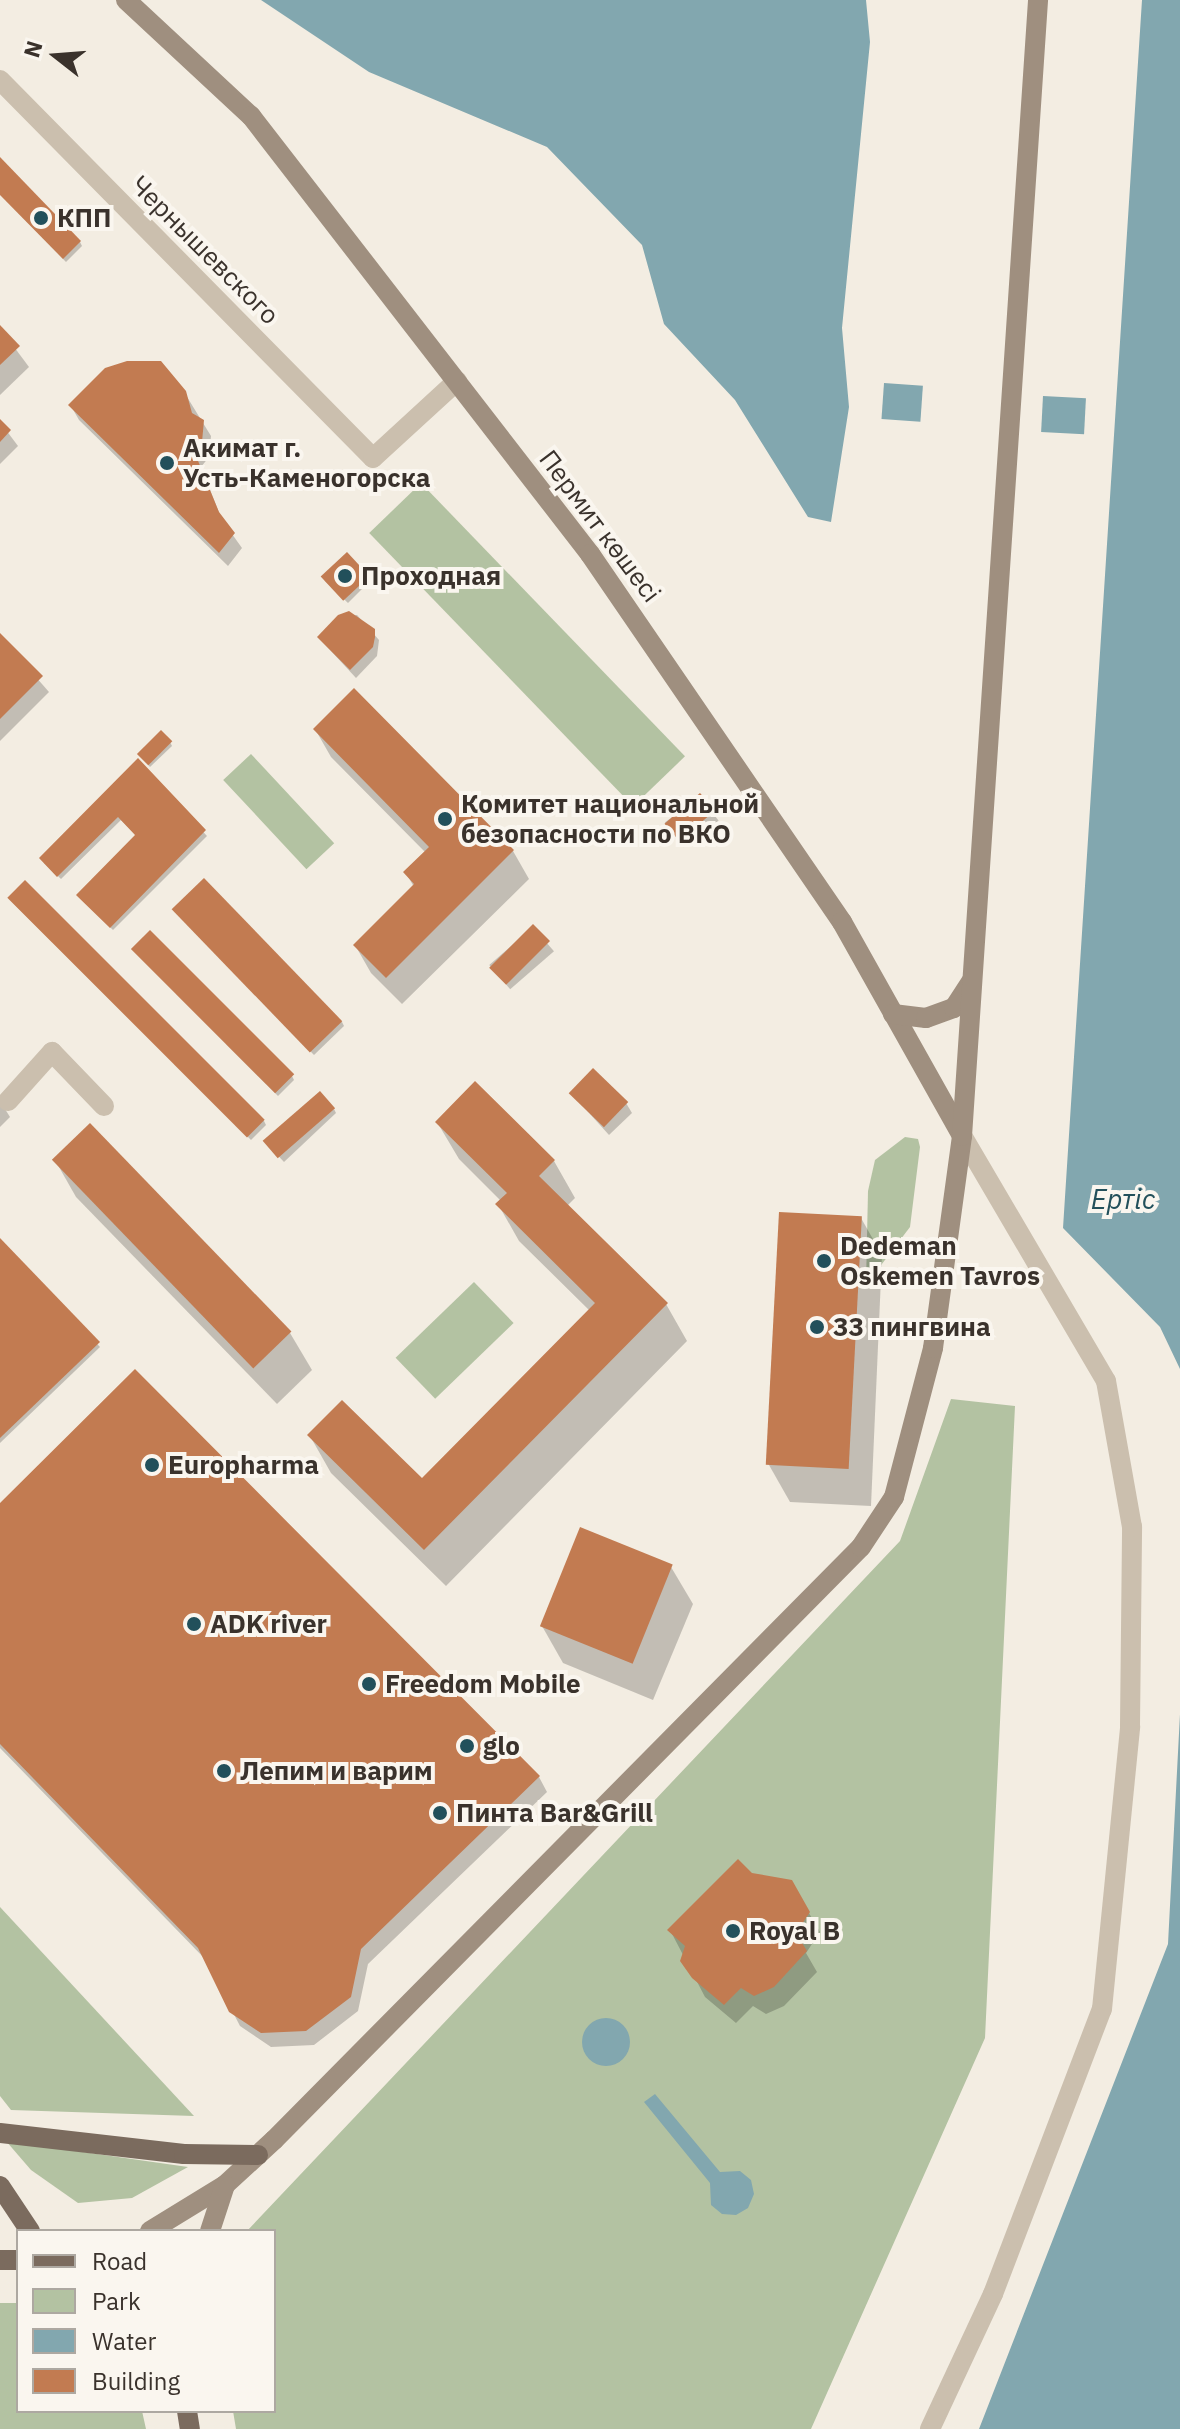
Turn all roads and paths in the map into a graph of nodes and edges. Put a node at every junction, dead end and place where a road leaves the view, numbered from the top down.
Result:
1 (126, 0) edge
2 (1038, 0) edge
3 (0, 80) edge
4 (457, 381) junction
5 (973, 979) junction
6 (893, 1014) junction
7 (8, 1101) dead end
8 (104, 1106) dead end
9 (962, 1136) junction
10 (0, 2133) edge
11 (258, 2155) junction
12 (225, 2185) junction
13 (0, 2186) edge
14 (29, 2229) edge
15 (153, 2229) edge
16 (211, 2229) edge
17 (930, 2429) edge

1 - 4 main road, Пермит көшесі
2 - 5 main road
3 - 4 street, Чернышевского
4 - 6 main road, Пермит көшесі
5 - 6 main road
5 - 9 main road
6 - 9 main road, Пермит көшесі
7 - 8 street
9 - 11 main road
9 - 17 street
10 - 11 main road
11 - 12 main road
12 - 15 main road
12 - 16 main road
13 - 14 main road

